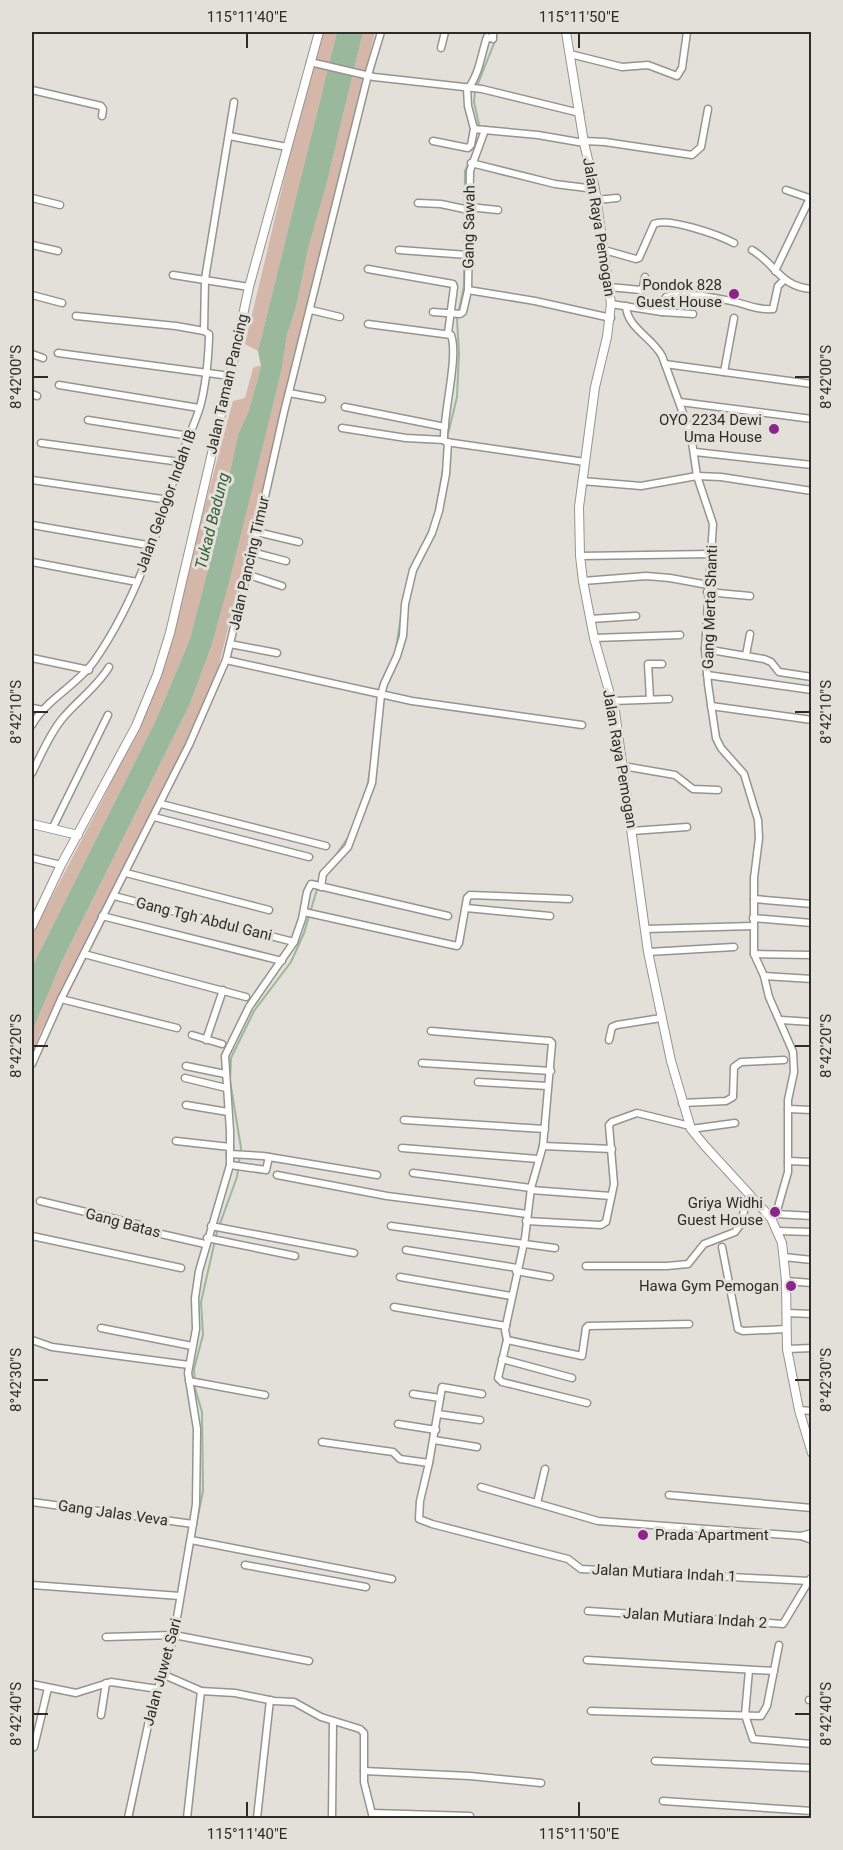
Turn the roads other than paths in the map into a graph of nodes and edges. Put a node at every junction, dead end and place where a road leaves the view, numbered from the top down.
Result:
1 (319, 32) edge
2 (381, 32) edge
3 (445, 32) edge
4 (493, 32) edge
5 (566, 32) edge
6 (687, 32) edge
7 (441, 48) dead end
8 (570, 54) junction
9 (313, 62) junction
10 (368, 75) junction
11 (468, 88) junction
12 (32, 90) edge
13 (234, 102) dead end
14 (708, 109) dead end
15 (580, 113) junction
16 (102, 116) dead end
17 (480, 130) junction
18 (229, 136) junction
19 (434, 141) dead end
20 (584, 142) junction
21 (287, 147) junction
22 (471, 163) junction
23 (595, 189) junction
24 (786, 190) dead end
25 (32, 198) edge
26 (617, 198) dead end
27 (811, 198) edge
28 (596, 200) junction
29 (418, 203) dead end
30 (60, 205) dead end
31 (466, 209) junction
32 (498, 210) dead end
33 (734, 243) dead end
34 (32, 245) edge
35 (399, 250) dead end
36 (604, 250) junction
37 (752, 250) dead end
38 (58, 251) dead end
39 (466, 255) junction
40 (368, 269) dead end
41 (775, 271) junction
42 (173, 276) dead end
43 (645, 277) dead end
44 (205, 279) junction
45 (784, 280) junction
46 (249, 287) junction
47 (609, 287) junction
48 (812, 289) edge
49 (468, 290) junction
50 (32, 295) edge
51 (62, 303) dead end
52 (613, 305) junction
53 (625, 306) junction
54 (310, 310) junction
55 (433, 312) dead end
56 (662, 312) junction
57 (455, 314) junction
58 (693, 314) dead end
59 (76, 316) dead end
60 (340, 316) dead end
61 (611, 318) junction
62 (734, 318) dead end
63 (368, 324) dead end
64 (204, 331) junction
65 (448, 333) junction
66 (58, 353) dead end
67 (32, 354) edge
68 (43, 358) dead end
69 (665, 364) junction
70 (724, 372) junction
71 (207, 374) junction
72 (230, 376) junction
73 (812, 384) edge
74 (59, 385) dead end
75 (289, 393) junction
76 (322, 399) dead end
77 (680, 402) junction
78 (345, 407) dead end
79 (199, 408) junction
80 (812, 419) edge
81 (88, 420) dead end
82 (445, 427) junction
83 (342, 428) dead end
84 (189, 436) junction
85 (446, 441) junction
86 (41, 443) dead end
87 (695, 452) junction
88 (180, 462) junction
89 (585, 462) junction
90 (812, 465) edge
91 (697, 476) junction
92 (33, 480) edge
93 (582, 481) junction
94 (812, 491) edge
95 (169, 500) junction
96 (32, 525) edge
97 (257, 532) junction
98 (299, 542) dead end
99 (153, 546) junction
100 (252, 552) junction
101 (708, 554) junction
102 (580, 556) junction
103 (286, 561) dead end
104 (32, 562) edge
105 (246, 574) junction
106 (583, 581) junction
107 (137, 582) junction
108 (282, 586) dead end
109 (705, 587) junction
110 (750, 596) dead end
111 (636, 616) dead end
112 (590, 619) junction
113 (750, 634) dead end
114 (680, 635) dead end
115 (594, 638) junction
116 (230, 644) junction
117 (705, 649) junction
118 (277, 653) dead end
119 (747, 655) junction
120 (32, 658) edge
121 (226, 660) junction
122 (662, 664) dead end
123 (109, 667) dead end
124 (89, 670) junction
125 (707, 675) junction
126 (812, 677) edge
127 (812, 690) edge
128 (379, 694) junction
129 (650, 699) junction
130 (669, 699) dead end
131 (612, 701) junction
132 (711, 706) junction
133 (32, 708) edge
134 (43, 710) junction
135 (108, 715) dead end
136 (812, 720) edge
137 (32, 725) edge
138 (582, 725) dead end
139 (623, 766) junction
140 (32, 773) edge
141 (718, 790) dead end
142 (161, 804) junction
143 (154, 818) junction
144 (32, 824) edge
145 (687, 827) dead end
146 (52, 828) junction
147 (632, 831) junction
148 (78, 835) junction
149 (326, 846) dead end
150 (309, 856) dead end
151 (32, 858) edge
152 (61, 865) junction
153 (126, 873) junction
154 (317, 886) junction
155 (114, 896) junction
156 (754, 898) junction
157 (569, 899) dead end
158 (812, 904) edge
159 (466, 908) junction
160 (269, 910) dead end
161 (308, 913) junction
162 (102, 916) junction
163 (448, 916) dead end
164 (550, 916) dead end
165 (753, 918) junction
166 (812, 923) edge
167 (32, 926) edge
168 (750, 926) junction
169 (645, 929) junction
170 (294, 942) junction
171 (734, 947) dead end
172 (648, 952) junction
173 (84, 954) junction
174 (754, 954) junction
175 (812, 955) edge
176 (282, 961) junction
177 (764, 976) junction
178 (812, 979) edge
179 (223, 990) junction
180 (246, 997) dead end
181 (61, 999) junction
182 (661, 1018) junction
183 (781, 1020) junction
184 (812, 1022) edge
185 (177, 1028) dead end
186 (431, 1031) dead end
187 (192, 1035) dead end
188 (206, 1040) junction
189 (609, 1040) dead end
190 (222, 1044) dead end
191 (784, 1060) dead end
192 (422, 1063) dead end
193 (32, 1064) edge
194 (186, 1066) dead end
195 (551, 1071) junction
196 (225, 1074) junction
197 (186, 1078) dead end
198 (478, 1082) dead end
199 (548, 1086) junction
200 (226, 1088) junction
201 (682, 1103) junction
202 (186, 1105) dead end
203 (788, 1109) junction
204 (812, 1110) edge
205 (228, 1112) junction
206 (404, 1120) dead end
207 (735, 1123) dead end
208 (691, 1127) junction
209 (545, 1129) junction
210 (176, 1141) dead end
211 (543, 1146) junction
212 (402, 1148) dead end
213 (612, 1149) junction
214 (232, 1151) junction
215 (269, 1157) junction
216 (538, 1160) junction
217 (788, 1161) junction
218 (812, 1162) edge
219 (235, 1166) junction
220 (413, 1173) dead end
221 (277, 1175) dead end
222 (377, 1175) dead end
223 (531, 1189) junction
224 (750, 1195) junction
225 (611, 1196) junction
226 (40, 1202) dead end
227 (774, 1216) junction
228 (812, 1216) edge
229 (527, 1217) junction
230 (391, 1226) dead end
231 (216, 1227) junction
232 (777, 1231) junction
233 (812, 1232) edge
234 (32, 1236) edge
235 (210, 1241) junction
236 (523, 1243) junction
237 (722, 1247) dead end
238 (555, 1248) dead end
239 (406, 1250) dead end
240 (354, 1253) dead end
241 (295, 1256) dead end
242 (784, 1257) junction
243 (812, 1260) edge
244 (586, 1266) dead end
245 (181, 1268) dead end
246 (517, 1270) junction
247 (400, 1277) dead end
248 (550, 1277) dead end
249 (786, 1281) junction
250 (812, 1283) edge
251 (511, 1296) junction
252 (394, 1307) dead end
253 (786, 1313) junction
254 (812, 1314) edge
255 (689, 1324) dead end
256 (506, 1326) junction
257 (101, 1328) dead end
258 (787, 1329) junction
259 (32, 1340) edge
260 (507, 1340) junction
261 (192, 1346) junction
262 (812, 1348) edge
263 (787, 1349) junction
264 (502, 1359) junction
265 (189, 1365) junction
266 (572, 1378) dead end
267 (192, 1382) junction
268 (412, 1394) dead end
269 (482, 1394) dead end
270 (265, 1395) dead end
271 (440, 1398) junction
272 (587, 1403) dead end
273 (799, 1410) junction
274 (812, 1411) edge
275 (438, 1414) junction
276 (480, 1420) dead end
277 (398, 1424) dead end
278 (435, 1430) junction
279 (809, 1436) edge
280 (434, 1440) junction
281 (322, 1442) dead end
282 (477, 1447) dead end
283 (812, 1453) edge
284 (429, 1463) junction
285 (544, 1469) dead end
286 (482, 1487) dead end
287 (669, 1495) dead end
288 (32, 1502) edge
289 (537, 1503) junction
290 (812, 1508) edge
291 (193, 1524) junction
292 (812, 1533) edge
293 (801, 1536) junction
294 (812, 1540) edge
295 (192, 1541) junction
296 (270, 1555) junction
297 (245, 1565) dead end
298 (268, 1569) junction
299 (392, 1579) dead end
300 (810, 1579) edge
301 (32, 1585) edge
302 (366, 1587) dead end
303 (180, 1596) junction
304 (588, 1611) dead end
305 (176, 1635) junction
306 (106, 1637) dead end
307 (779, 1645) dead end
308 (587, 1660) dead end
309 (309, 1661) dead end
310 (749, 1670) junction
311 (774, 1671) junction
312 (167, 1676) junction
313 (106, 1683) junction
314 (32, 1684) edge
315 (48, 1688) junction
316 (158, 1689) junction
317 (201, 1690) junction
318 (270, 1700) junction
319 (591, 1711) dead end
320 (101, 1715) dead end
321 (745, 1715) junction
322 (333, 1721) junction
323 (812, 1744) edge
324 (32, 1748) edge
325 (655, 1761) dead end
326 (812, 1768) edge
327 (364, 1771) junction
328 (542, 1783) dead end
329 (663, 1802) dead end
330 (812, 1811) edge
331 (373, 1816) edge
332 (470, 1816) dead end
333 (128, 1818) edge
334 (187, 1818) edge
335 (257, 1818) edge
336 (332, 1818) edge

1 - 9 street, Jalan Taman Pancing
2 - 10 street, Jalan Pancing Timur
3 - 7 street
4 - 11 street
5 - 8 street, Jalan Raya Pemogan
6 - 8 street
8 - 15 street, Jalan Raya Pemogan
9 - 10 street
9 - 21 street, Jalan Taman Pancing
10 - 11 street
10 - 54 street, Jalan Pancing Timur
11 - 15 street
11 - 17 street
12 - 16 street
13 - 18 street, Jalan Gelogor Indah IB
14 - 20 street
15 - 20 street, Jalan Raya Pemogan
17 - 19 street
17 - 20 street
17 - 22 street, Gang Sawah
18 - 21 street
18 - 44 street, Jalan Gelogor Indah IB
20 - 23 street, Jalan Raya Pemogan
21 - 46 street, Jalan Taman Pancing
22 - 23 street
22 - 31 street, Gang Sawah
23 - 28 street, Jalan Raya Pemogan
24 - 27 street
25 - 30 street
26 - 28 street
27 - 41 street
28 - 36 street, Jalan Raya Pemogan
29 - 31 street
31 - 32 street
31 - 39 street, Gang Sawah
33 - 36 street
34 - 38 street
35 - 39 street
36 - 47 street, Jalan Raya Pemogan
37 - 41 street
39 - 49 street, Gang Sawah
40 - 57 street
41 - 45 street
42 - 44 street
43 - 47 street
44 - 46 street
44 - 64 street, Jalan Gelogor Indah IB
45 - 48 street
45 - 56 street
46 - 72 street, Jalan Taman Pancing
47 - 52 street, Jalan Raya Pemogan
49 - 57 street
49 - 61 street, Gang Sawah
50 - 51 street
52 - 53 street
52 - 61 street, Jalan Raya Pemogan
53 - 56 street
53 - 69 street, Gang Merta Shanti
54 - 60 street
54 - 75 street, Jalan Pancing Timur
55 - 57 street
56 - 58 street
57 - 65 street, Jalan Juwet Sari
59 - 64 street
61 - 89 street, Jalan Raya Pemogan
62 - 70 street
63 - 65 street
64 - 71 street, Jalan Gelogor Indah IB
65 - 82 street, Jalan Juwet Sari
66 - 71 street
67 - 68 street
69 - 70 street
69 - 77 street, Gang Merta Shanti
70 - 73 street
71 - 72 street
71 - 79 street, Jalan Gelogor Indah IB
72 - 148 street, Jalan Taman Pancing
74 - 79 street
75 - 76 street
75 - 97 street, Jalan Pancing Timur
77 - 80 street
77 - 87 street, Gang Merta Shanti
78 - 82 street
79 - 84 street, Jalan Gelogor Indah IB
81 - 84 street
82 - 85 street, Jalan Juwet Sari
83 - 85 street
84 - 88 street, Jalan Gelogor Indah IB
85 - 89 street
85 - 128 street, Jalan Juwet Sari
86 - 88 street
87 - 90 street
87 - 91 street, Gang Merta Shanti
88 - 95 street, Jalan Gelogor Indah IB
89 - 93 street, Jalan Raya Pemogan
91 - 93 street
91 - 94 street
91 - 101 street, Gang Merta Shanti
92 - 95 street
93 - 102 street, Jalan Raya Pemogan
95 - 99 street, Jalan Gelogor Indah IB
96 - 99 street
97 - 98 street
97 - 100 street, Jalan Pancing Timur
99 - 107 street, Jalan Gelogor Indah IB
100 - 103 street
100 - 105 street, Jalan Pancing Timur
101 - 102 street
101 - 109 street, Gang Merta Shanti
102 - 106 street, Jalan Raya Pemogan
104 - 107 street
105 - 108 street
105 - 116 street, Jalan Pancing Timur
106 - 109 street
106 - 112 street, Jalan Raya Pemogan
107 - 124 street, Jalan Gelogor Indah IB
109 - 110 street
109 - 117 street, Gang Merta Shanti
111 - 112 street
112 - 115 street, Jalan Raya Pemogan
113 - 119 street
114 - 115 street
115 - 131 street, Jalan Raya Pemogan
116 - 118 street
116 - 121 street, Jalan Pancing Timur
117 - 119 street
117 - 125 street, Gang Merta Shanti
119 - 126 street
120 - 124 street
121 - 128 street
121 - 142 street, Jalan Pancing Timur
122 - 129 street
123 - 140 street
124 - 134 street, Jalan Gelogor Indah IB
125 - 127 street
125 - 132 street, Gang Merta Shanti
128 - 138 street
128 - 154 street, Jalan Juwet Sari
129 - 130 street
129 - 131 street
131 - 139 street, Jalan Raya Pemogan
132 - 136 street
132 - 156 street, Gang Merta Shanti
133 - 134 street
134 - 137 street, Jalan Gelogor Indah IB
135 - 146 street
139 - 141 street
139 - 147 street, Jalan Raya Pemogan
142 - 143 street, Jalan Pancing Timur
142 - 149 street
143 - 150 street
143 - 153 street, Jalan Pancing Timur
144 - 146 street
145 - 147 street
146 - 148 street
147 - 169 street, Jalan Raya Pemogan
148 - 152 street, Jalan Taman Pancing
151 - 152 street
152 - 167 street, Jalan Taman Pancing
153 - 155 street, Jalan Pancing Timur
153 - 160 street
154 - 161 street, Jalan Juwet Sari
154 - 163 street
155 - 162 street, Jalan Pancing Timur
155 - 170 street, Gang Tgh Abdul Gani
156 - 158 street
156 - 165 street, Gang Merta Shanti
157 - 159 street
159 - 161 street
159 - 164 street
161 - 170 street, Jalan Juwet Sari
162 - 173 street, Jalan Pancing Timur
162 - 176 street
165 - 166 street
165 - 168 street, Gang Merta Shanti
168 - 169 street
168 - 174 street, Gang Merta Shanti
169 - 172 street, Jalan Raya Pemogan
170 - 176 street, Jalan Juwet Sari
171 - 172 street
172 - 182 street, Jalan Raya Pemogan
173 - 179 street
173 - 181 street, Jalan Pancing Timur
174 - 175 street
174 - 177 street, Gang Merta Shanti
176 - 196 street, Jalan Juwet Sari
177 - 178 street
177 - 183 street, Gang Merta Shanti
179 - 180 street
179 - 188 street
181 - 185 street
181 - 193 street, Jalan Pancing Timur
182 - 189 street
182 - 201 street, Jalan Raya Pemogan
183 - 184 street
183 - 203 street, Gang Merta Shanti
186 - 195 street
187 - 188 street
188 - 190 street
191 - 201 street
192 - 195 street
194 - 196 street
195 - 199 street
196 - 200 street, Jalan Juwet Sari
197 - 200 street
198 - 199 street
199 - 209 street
200 - 205 street, Jalan Juwet Sari
201 - 208 street, Jalan Raya Pemogan
202 - 205 street
203 - 204 street
203 - 217 street, Gang Merta Shanti
205 - 214 street, Jalan Juwet Sari
206 - 209 street
207 - 208 street
208 - 213 street
208 - 224 street, Jalan Raya Pemogan
209 - 211 street
210 - 214 street
211 - 213 street
211 - 216 street
212 - 216 street
213 - 225 street
214 - 215 street
214 - 219 street, Jalan Juwet Sari
215 - 219 street
215 - 222 street
216 - 223 street
217 - 218 street
217 - 227 street, Gang Merta Shanti
219 - 231 street, Jalan Juwet Sari
220 - 223 street
221 - 229 street
223 - 225 street
223 - 229 street
224 - 227 street, Jalan Raya Pemogan
224 - 244 street
225 - 229 street
226 - 235 street, Gang Batas
227 - 228 street
227 - 232 street, Jalan Raya Pemogan
229 - 236 street
230 - 236 street
231 - 235 street, Jalan Juwet Sari
231 - 240 street
232 - 233 street
232 - 242 street, Jalan Raya Pemogan
234 - 245 street
235 - 241 street, Gang Batas
235 - 261 street, Jalan Juwet Sari
236 - 238 street
236 - 246 street
237 - 258 street
239 - 246 street
242 - 243 street
242 - 249 street, Jalan Raya Pemogan
246 - 248 street
246 - 251 street
247 - 251 street
249 - 250 street
249 - 253 street, Jalan Raya Pemogan
251 - 256 street
252 - 256 street
253 - 254 street
253 - 258 street, Jalan Raya Pemogan
255 - 260 street
256 - 260 street
257 - 261 street
258 - 263 street, Jalan Raya Pemogan
259 - 265 street
260 - 264 street
261 - 265 street, Jalan Juwet Sari
262 - 263 street
263 - 273 street, Jalan Raya Pemogan
264 - 266 street
264 - 272 street
265 - 267 street, Jalan Juwet Sari
267 - 270 street
267 - 291 street, Jalan Juwet Sari
268 - 271 street
269 - 271 street
271 - 275 street
273 - 274 street
273 - 279 street, Jalan Raya Pemogan
275 - 276 street
275 - 278 street
277 - 278 street
278 - 280 street
279 - 283 street, Jalan Raya Pemogan
280 - 282 street
280 - 284 street
281 - 284 street
284 - 300 street, Jalan Mutiara Indah 1
285 - 289 street
286 - 289 street
287 - 290 street
288 - 291 street, Gang Jalas Veva
289 - 293 street
291 - 295 street, Jalan Juwet Sari
292 - 293 street
293 - 294 street
295 - 296 street
295 - 303 street, Jalan Juwet Sari
296 - 298 street
296 - 299 street
297 - 298 street
298 - 302 street
300 - 304 street, Jalan Mutiara Indah 2
301 - 303 street
303 - 305 street, Jalan Juwet Sari
305 - 306 street
305 - 309 street
305 - 312 street, Jalan Juwet Sari
307 - 311 street
308 - 310 street
310 - 311 street
310 - 321 street
311 - 321 street
312 - 316 street, Jalan Juwet Sari
312 - 317 street
313 - 315 street
313 - 316 street
313 - 320 street
314 - 315 street
315 - 324 street
316 - 333 street, Jalan Juwet Sari
317 - 318 street
317 - 334 street
318 - 322 street
318 - 335 street
319 - 321 street
321 - 323 street
322 - 327 street
322 - 336 street
325 - 326 street
327 - 328 street
327 - 331 street
329 - 330 street
331 - 332 street

